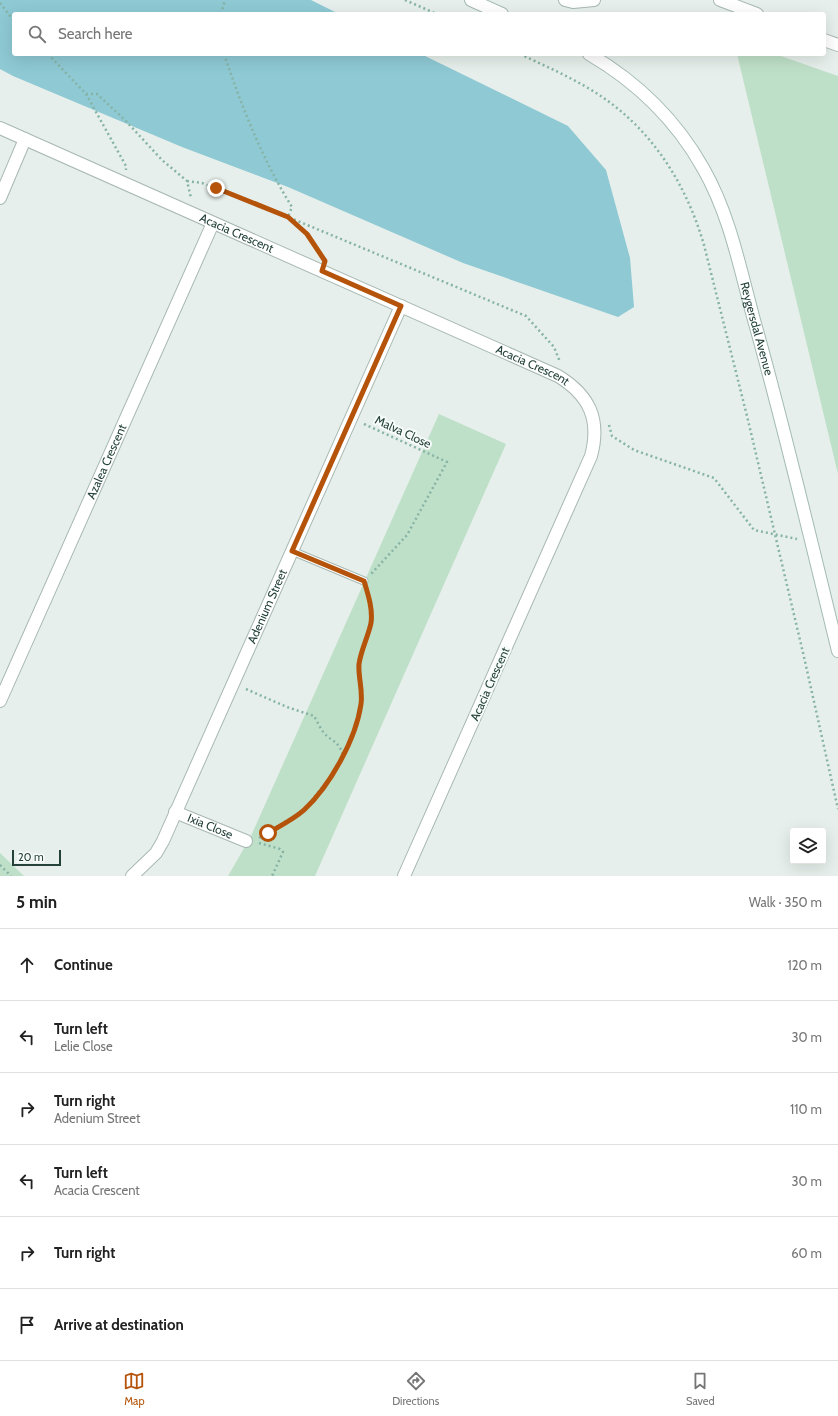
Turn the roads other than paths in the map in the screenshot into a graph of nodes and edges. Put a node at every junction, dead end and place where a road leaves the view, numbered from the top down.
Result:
1 (471, 0) edge
2 (565, 0) edge
3 (594, 0) edge
4 (724, 1) edge
5 (498, 12) edge
6 (752, 12) edge
7 (826, 41) edge
8 (838, 45) edge
9 (592, 56) edge
10 (0, 128) edge
11 (25, 139) junction
12 (0, 198) edge
13 (213, 223) junction
14 (401, 306) junction
15 (292, 551) junction
16 (364, 581) road end
17 (838, 652) edge
18 (0, 701) edge
19 (175, 812) junction
20 (246, 841) dead end
21 (132, 876) edge
22 (404, 876) edge

1 - 5 street
2 - 3 street
4 - 6 street
7 - 8 street
9 - 17 street, Reygersdal Avenue
10 - 11 street, Acacia Crescent
11 - 12 street
11 - 13 street, Acacia Crescent
13 - 14 street, Acacia Crescent
13 - 18 street, Azalea Crescent
14 - 15 street, Adenium Street
14 - 22 street, Acacia Crescent
15 - 16 lane
15 - 19 street, Adenium Street
19 - 20 street, Ixia Close
19 - 21 street, Adenium Street

